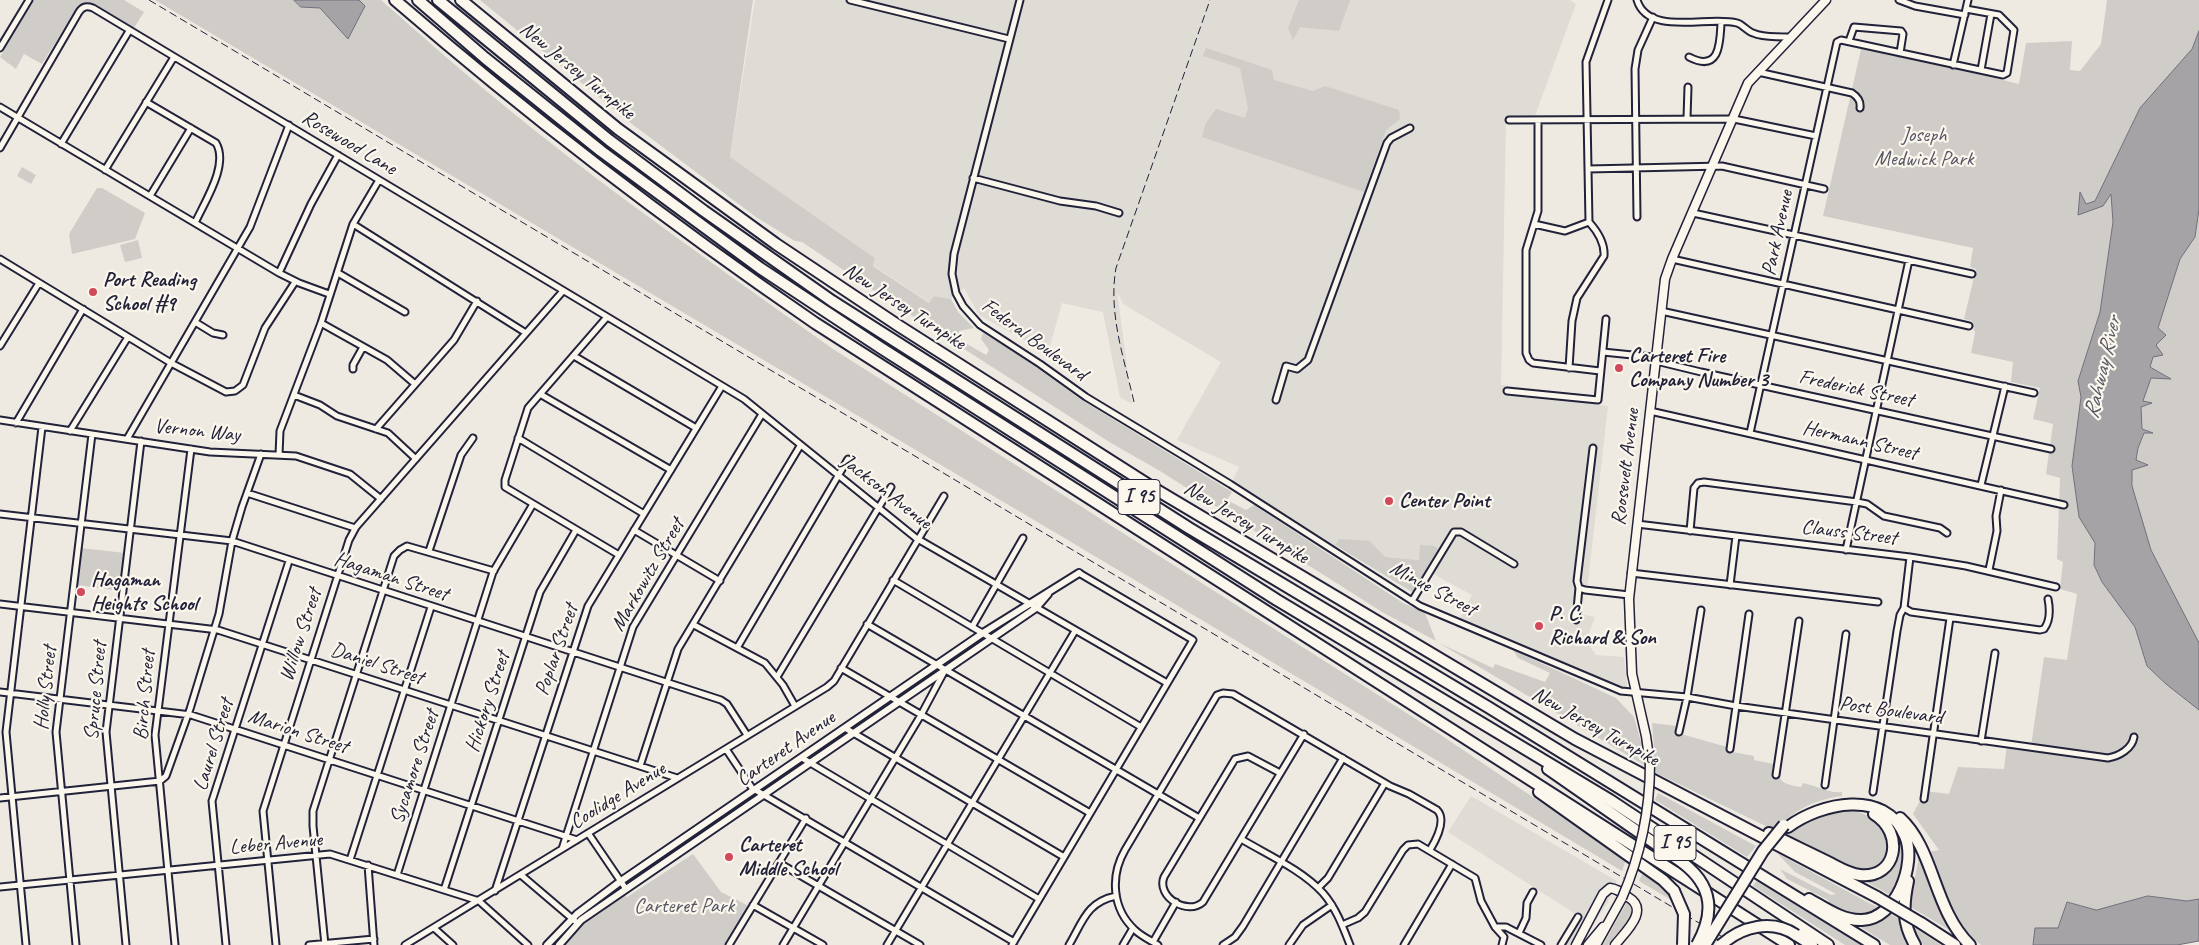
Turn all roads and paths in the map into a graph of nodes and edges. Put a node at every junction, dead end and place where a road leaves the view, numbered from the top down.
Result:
1 (29, 0) edge
2 (395, 0) edge
3 (418, 0) edge
4 (438, 0) edge
5 (461, 0) edge
6 (850, 0) edge
7 (1020, 0) edge
8 (1608, 0) edge
9 (1637, 0) edge
10 (1826, 0) edge
11 (1899, 0) edge
12 (1968, 0) edge
13 (1966, 9) junction
14 (1992, 14) junction
15 (1965, 15) junction
16 (1653, 17) junction
17 (1722, 23) junction
18 (128, 31) junction
19 (1009, 39) junction
20 (1790, 39) junction
21 (1849, 41) junction
22 (0, 48) edge
23 (1900, 53) junction
24 (174, 57) junction
25 (1689, 57) dead end
26 (1953, 64) junction
27 (1981, 70) junction
28 (1757, 72) junction
29 (1688, 87) dead end
30 (1826, 87) junction
31 (146, 102) junction
32 (0, 107) edge
33 (1860, 108) dead end
34 (18, 118) junction
35 (1687, 118) junction
36 (1734, 118) junction
37 (1587, 119) junction
38 (1636, 119) junction
39 (1509, 120) dead end
40 (1538, 120) junction
41 (289, 125) junction
42 (191, 128) junction
43 (1410, 128) dead end
44 (1816, 136) junction
45 (61, 144) junction
46 (0, 148) edge
47 (338, 155) junction
48 (1713, 167) junction
49 (1636, 168) junction
50 (1588, 169) junction
51 (106, 170) junction
52 (973, 178) junction
53 (379, 180) junction
54 (1805, 184) junction
55 (1824, 189) dead end
56 (150, 196) junction
57 (1119, 213) dead end
58 (1693, 213) junction
59 (1637, 217) dead end
60 (1589, 222) junction
61 (195, 223) junction
62 (353, 224) junction
63 (1534, 224) junction
64 (1794, 236) junction
65 (238, 248) junction
66 (0, 259) edge
67 (1672, 259) junction
68 (1909, 260) junction
69 (279, 273) junction
70 (338, 273) junction
71 (1972, 274) dead end
72 (295, 282) junction
73 (39, 283) junction
74 (1783, 285) junction
75 (563, 291) junction
76 (329, 294) junction
77 (477, 301) junction
78 (83, 309) junction
79 (596, 310) joint
80 (1898, 310) junction
81 (1661, 311) junction
82 (405, 312) dead end
83 (607, 317) junction
84 (1606, 319) dead end
85 (195, 322) junction
86 (321, 323) junction
87 (1970, 326) dead end
88 (526, 333) junction
89 (223, 335) dead end
90 (1770, 335) junction
91 (128, 337) junction
92 (0, 346) edge
93 (363, 347) junction
94 (1603, 352) junction
95 (574, 356) junction
96 (1655, 360) junction
97 (1887, 361) junction
98 (171, 363) junction
99 (1569, 368) junction
100 (353, 369) dead end
101 (1600, 372) junction
102 (415, 384) junction
103 (1760, 385) junction
104 (722, 386) junction
105 (2005, 386) junction
106 (1507, 391) dead end
107 (2034, 393) dead end
108 (540, 394) junction
109 (294, 395) junction
110 (1276, 400) dead end
111 (1650, 411) junction
112 (1876, 411) junction
113 (762, 414) junction
114 (0, 420) edge
115 (16, 423) junction
116 (42, 426) junction
117 (696, 428) junction
118 (376, 429) junction
119 (70, 431) junction
120 (1750, 433) junction
121 (92, 434) junction
122 (1992, 436) junction
123 (473, 438) dead end
124 (518, 438) junction
125 (127, 439) junction
126 (141, 441) junction
127 (800, 446) junction
128 (1593, 448) dead end
129 (191, 449) junction
130 (2051, 449) dead end
131 (261, 454) junction
132 (279, 455) junction
133 (416, 459) junction
134 (848, 459) dead end
135 (1866, 460) junction
136 (671, 470) junction
137 (838, 476) junction
138 (1230, 484) joint
139 (1981, 485) junction
140 (891, 487) dead end
141 (2001, 490) junction
142 (247, 493) junction
143 (944, 496) dead end
144 (380, 499) junction
145 (1857, 502) junction
146 (533, 504) junction
147 (2064, 505) dead end
148 (878, 508) junction
149 (0, 514) edge
150 (644, 514) junction
151 (31, 518) junction
152 (81, 524) junction
153 (1637, 524) junction
154 (355, 528) junction
155 (130, 530) junction
156 (576, 530) junction
157 (634, 530) junction
158 (1690, 531) junction
159 (1946, 533) dead end
160 (179, 536) junction
161 (1736, 536) junction
162 (917, 538) junction
163 (1023, 538) dead end
164 (232, 541) junction
165 (1846, 550) junction
166 (429, 551) junction
167 (619, 555) junction
168 (677, 555) junction
169 (1910, 557) junction
170 (289, 561) junction
171 (1514, 564) dead end
172 (1989, 570) junction
173 (494, 571) junction
174 (1079, 572) joint
175 (1631, 573) junction
176 (336, 576) junction
177 (893, 580) junction
178 (720, 581) junction
179 (996, 584) junction
180 (1730, 585) junction
181 (2056, 587) dead end
182 (1580, 588) junction
183 (384, 591) junction
184 (1050, 591) junction
185 (1629, 594) junction
186 (2048, 599) dead end
187 (1412, 601) junction
188 (1878, 602) dead end
189 (1029, 603) junction
190 (0, 604) edge
191 (20, 607) junction
192 (431, 607) junction
193 (1036, 608) junction
194 (1904, 608) junction
195 (1701, 610) dead end
196 (70, 613) junction
197 (1750, 614) dead end
198 (1950, 618) junction
199 (119, 619) junction
200 (1576, 620) dead end
201 (1799, 621) dead end
202 (478, 622) junction
203 (168, 624) junction
204 (867, 624) junction
205 (694, 625) junction
206 (972, 627) junction
207 (214, 630) junction
208 (1075, 630) junction
209 (983, 633) junction
210 (1846, 634) dead end
211 (526, 636) junction
212 (991, 638) junction
213 (263, 644) junction
214 (737, 648) junction
215 (573, 651) junction
216 (1995, 653) dead end
217 (310, 660) junction
218 (937, 666) junction
219 (619, 667) junction
220 (841, 668) junction
221 (945, 671) junction
222 (1050, 673) junction
223 (357, 675) junction
224 (777, 677) junction
225 (667, 683) junction
226 (1167, 683) junction
227 (404, 690) junction
228 (0, 692) edge
229 (10, 693) junction
230 (1635, 693) junction
231 (891, 696) junction
232 (1688, 697) junction
233 (61, 698) junction
234 (899, 701) junction
235 (109, 705) junction
236 (451, 705) junction
237 (795, 706) junction
238 (1736, 706) junction
239 (158, 712) junction
240 (1785, 713) junction
241 (187, 715) junction
242 (921, 715) junction
243 (1025, 715) junction
244 (1835, 719) junction
245 (499, 721) junction
246 (1141, 727) junction
247 (1884, 727) junction
248 (845, 728) junction
249 (235, 730) junction
250 (1679, 732) dead end
251 (854, 733) junction
252 (1304, 734) junction
253 (1932, 734) junction
254 (546, 735) junction
255 (747, 736) junction
256 (2134, 737) dead end
257 (1981, 741) junction
258 (283, 745) junction
259 (1520, 746) junction
260 (726, 749) junction
261 (1730, 749) dead end
262 (593, 751) junction
263 (802, 758) junction
264 (896, 758) junction
265 (999, 758) junction
266 (1343, 758) junction
267 (330, 760) junction
268 (809, 763) junction
269 (640, 766) junction
270 (1116, 770) junction
271 (1517, 773) junction
272 (1280, 774) junction
273 (377, 775) junction
274 (1776, 775) dead end
275 (677, 778) junction
276 (160, 781) junction
277 (1385, 782) junction
278 (1658, 784) junction
279 (1825, 785) dead end
280 (110, 786) junction
281 (756, 790) junction
282 (62, 791) junction
283 (424, 791) junction
284 (1874, 792) dead end
285 (765, 794) junction
286 (1158, 794) junction
287 (12, 796) junction
288 (0, 798) edge
289 (871, 799) junction
290 (1924, 799) dead end
291 (973, 802) junction
292 (1840, 805) junction
293 (471, 806) junction
294 (722, 813) junction
295 (1090, 814) junction
296 (806, 818) junction
297 (1199, 818) junction
298 (726, 819) junction
299 (518, 820) junction
300 (1903, 821) junction
301 (1786, 826) junction
302 (588, 833) junction
303 (566, 836) junction
304 (1241, 839) junction
305 (577, 840) junction
306 (1701, 840) junction
307 (845, 843) junction
308 (948, 844) junction
309 (561, 850) junction
310 (1430, 850) junction
311 (662, 854) junction
312 (316, 856) junction
313 (1064, 857) junction
314 (267, 860) junction
315 (350, 860) junction
316 (667, 861) junction
317 (779, 863) junction
318 (1281, 863) junction
319 (1452, 864) junction
320 (218, 865) junction
321 (368, 866) junction
322 (169, 869) junction
323 (119, 875) junction
324 (397, 875) junction
325 (521, 875) junction
326 (70, 880) junction
327 (621, 881) junction
328 (20, 885) junction
329 (819, 886) junction
330 (0, 887) edge
331 (922, 888) junction
332 (1318, 888) junction
333 (626, 889) junction
334 (444, 890) junction
335 (494, 891) junction
336 (1533, 892) dead end
337 (1116, 896) junction
338 (1039, 899) junction
339 (479, 901) junction
340 (1176, 902) junction
341 (753, 905) junction
342 (1332, 906) junction
343 (1612, 916) junction
344 (572, 918) junction
345 (1578, 918) dead end
346 (578, 923) junction
347 (1342, 925) junction
348 (1495, 927) junction
349 (434, 928) junction
350 (794, 928) junction
351 (1133, 928) junction
352 (896, 931) junction
353 (1519, 932) junction
354 (374, 939) junction
355 (1013, 943) edge
356 (1155, 943) edge
357 (325, 944) edge
358 (26, 945) edge
359 (76, 945) edge
360 (126, 945) edge
361 (175, 945) edge
362 (226, 945) edge
363 (276, 945) edge
364 (309, 945) edge
365 (374, 945) edge
366 (405, 945) edge
367 (453, 945) edge
368 (528, 945) edge
369 (548, 945) edge
370 (559, 945) edge
371 (729, 945) edge
372 (784, 945) edge
373 (823, 945) edge
374 (887, 945) edge
375 (920, 945) edge
376 (1069, 945) edge
377 (1123, 945) edge
378 (1223, 945) edge
379 (1289, 945) edge
380 (1350, 945) edge
381 (1404, 945) edge
382 (1502, 945) edge
383 (1541, 945) edge
384 (1562, 945) edge
385 (1576, 945) edge
386 (1588, 945) edge
387 (1596, 945) edge
388 (1615, 945) edge
389 (1682, 945) edge
390 (1697, 945) edge
391 (1705, 945) edge
392 (1709, 945) edge
393 (1721, 945) edge
394 (1789, 945) edge
395 (1812, 945) edge
396 (1828, 945) edge
397 (1874, 945) edge
398 (1915, 945) edge
399 (1955, 945) edge
400 (1970, 945) edge

1 - 22 street
2 - 271 highway, I 95
3 - 259 highway, I 95
4 - 306 highway, New Jersey Turnpike / I 95
5 - 278 highway, New Jersey Turnpike / I 95
6 - 19 street
7 - 19 street, Federal Boulevard
8 - 37 street
9 - 16 street
10 - 20 main road, Roosevelt Avenue
11 - 15 street
12 - 13 street
13 - 14 street
13 - 15 street
14 - 27 street
14 - 27 street
15 - 26 street
16 - 17 street
16 - 38 street
17 - 20 street
17 - 25 street
18 - 24 street, Rosewood Lane
18 - 34 street, Rosewood Lane
18 - 45 street
19 - 52 street, Federal Boulevard
20 - 28 main road, Roosevelt Avenue
21 - 23 street
21 - 23 street
21 - 30 street, Park Avenue
23 - 26 street
24 - 31 street
24 - 41 street, Rosewood Lane
26 - 27 street
28 - 30 street
28 - 36 main road, Roosevelt Avenue
29 - 35 street
30 - 33 street
30 - 44 street, Park Avenue
31 - 42 street
31 - 51 street
32 - 34 street
34 - 45 street
34 - 46 street
35 - 36 street
35 - 38 street
36 - 44 street
36 - 48 main road, Roosevelt Avenue
37 - 38 street
37 - 40 street
37 - 50 street
38 - 49 street
39 - 40 street
40 - 63 street
41 - 47 street, Rosewood Lane
41 - 65 street
42 - 56 street
42 - 61 street
43 - 110 street
44 - 54 street, Park Avenue
45 - 51 street
47 - 53 street, Rosewood Lane
47 - 69 street
48 - 49 street
48 - 54 street
48 - 58 main road, Roosevelt Avenue
49 - 50 street
49 - 59 street
50 - 60 street
51 - 56 street
52 - 57 street
52 - 138 street, Federal Boulevard
53 - 62 street
53 - 75 street, Rosewood Lane
54 - 55 street
54 - 64 street, Park Avenue
56 - 61 street
58 - 64 street
58 - 67 main road, Roosevelt Avenue
60 - 63 street
60 - 99 street
61 - 65 street
62 - 70 street
62 - 77 street
63 - 99 street
64 - 68 street
64 - 74 street, Park Avenue
65 - 69 street
65 - 85 street
66 - 73 street
67 - 74 street
67 - 81 main road, Roosevelt Avenue
68 - 71 street
68 - 80 street
69 - 72 street
70 - 76 street
70 - 82 street
72 - 76 street
72 - 98 street
73 - 78 street
73 - 92 street
74 - 80 street
74 - 90 street, Park Avenue
75 - 79 street, Rosewood Lane
75 - 88 street, Willow Street
76 - 86 street
77 - 88 street
77 - 102 street
78 - 91 street
78 - 115 street
79 - 83 street, Jackson Avenue
80 - 87 street
80 - 97 street
81 - 90 street
81 - 96 main road, Roosevelt Avenue
83 - 95 street
83 - 104 street, Jackson Avenue
84 - 94 street
85 - 89 street
85 - 98 street
86 - 93 street
86 - 109 street
88 - 133 street, Willow Street
90 - 97 street
90 - 103 street, Park Avenue
91 - 98 street
91 - 119 street
93 - 100 street
93 - 102 street
94 - 96 street, Frederick Street
94 - 101 street
95 - 108 street
95 - 117 street
96 - 103 street, Frederick Street
96 - 111 main road, Roosevelt Avenue
97 - 105 street
97 - 112 street
98 - 125 street
99 - 101 street
101 - 106 street
102 - 118 street
103 - 112 street, Frederick Street
103 - 120 street, Park Avenue
104 - 113 street, Jackson Avenue
104 - 117 street, Poplar Street
105 - 107 street
105 - 122 street
108 - 124 street
108 - 136 street
109 - 118 street
109 - 132 street
111 - 120 street, Hermann Street
111 - 153 main road, Roosevelt Avenue
112 - 122 street, Frederick Street
112 - 135 street
113 - 127 street, Jackson Avenue
113 - 168 street, Markowitz Street
114 - 115 street, Vernon Way
115 - 116 street, Vernon Way
116 - 119 street, Vernon Way
116 - 151 street
117 - 136 street, Poplar Street
118 - 133 street
119 - 121 street, Vernon Way
120 - 135 street, Hermann Street
121 - 125 street, Vernon Way
121 - 152 street, Holly Street
122 - 130 street, Frederick Street
122 - 139 street
123 - 166 street
124 - 146 street
124 - 150 street
125 - 126 street, Vernon Way
126 - 129 street, Vernon Way
126 - 155 street, Spruce Street
127 - 137 street, Jackson Avenue
127 - 178 street
128 - 182 street
129 - 131 street, Vernon Way
129 - 160 street, Birch Street
131 - 132 street, Vernon Way
131 - 142 street
132 - 144 street, Vernon Way
133 - 144 street, Willow Street
134 - 137 street
135 - 139 street, Hermann Street
135 - 145 street
136 - 150 street, Poplar Street
137 - 148 street, Jackson Avenue
137 - 214 street
138 - 187 street, Minue Street
139 - 141 street, Hermann Street
140 - 148 street
141 - 147 street, Hermann Street
141 - 172 street
142 - 154 street
142 - 164 street
143 - 162 street, Coolidge Avenue
144 - 154 street, Willow Street
145 - 158 street
145 - 159 street
145 - 165 street
146 - 156 street
146 - 173 street, Sycamore Street
148 - 162 street, Jackson Avenue
148 - 224 street
149 - 151 street, Hagaman Street
150 - 157 street, Poplar Street
151 - 152 street, Hagaman Street
151 - 191 street
152 - 155 street, Hagaman Street
152 - 196 street, Holly Street
153 - 158 street, Clauss Street
153 - 175 main road, Roosevelt Avenue
154 - 176 street, Willow Street
155 - 160 street, Hagaman Street
155 - 199 street, Spruce Street
156 - 167 street
156 - 211 street, Hickory Street
157 - 167 street, Poplar Street
157 - 168 street
158 - 161 street, Clauss Street
160 - 164 street, Hagaman Street
160 - 203 street, Birch Street
161 - 165 street, Clauss Street
161 - 180 street
162 - 177 street, Coolidge Avenue
162 - 179 street, Jackson Avenue
163 - 179 street
164 - 170 street, Hagaman Street
164 - 207 street
165 - 169 street, Clauss Street
166 - 173 street
166 - 183 street
167 - 215 street, Poplar Street
168 - 178 street
168 - 219 street, Markowitz Street
169 - 172 street, Clauss Street
169 - 194 street
170 - 176 street, Hagaman Street
170 - 213 street, Laurel Street
171 - 187 street
172 - 181 street, Clauss Street
173 - 202 street, Sycamore Street
174 - 184 street, Carteret Avenue
174 - 226 street
175 - 180 street
175 - 185 main road, Roosevelt Avenue
176 - 183 street, Hagaman Street
176 - 217 street, Willow Street
177 - 204 street, Coolidge Avenue
177 - 206 street
178 - 205 street
179 - 189 street, Jackson Avenue
179 - 206 street
180 - 188 street
182 - 185 street
182 - 200 street
183 - 192 street, Hagaman Street
183 - 223 street
184 - 189 street, Carteret Avenue
184 - 193 street, Carteret Avenue
185 - 230 main road, Roosevelt Avenue
186 - 198 street
187 - 230 street, Minue Street
189 - 193 street, Jackson Avenue
189 - 209 street, Carteret Avenue
190 - 191 street, Daniel Street
191 - 196 street, Daniel Street
191 - 229 street
192 - 202 street, Hagaman Street
192 - 227 street
193 - 208 street, Jackson Avenue
193 - 212 street, Carteret Avenue
194 - 198 street
194 - 247 street
195 - 232 street
196 - 199 street, Daniel Street
196 - 233 street, Holly Street
197 - 238 street
198 - 253 street
199 - 203 street, Daniel Street
199 - 235 street, Spruce Street
201 - 240 street
202 - 211 street, Hagaman Street
202 - 236 street, Sycamore Street
203 - 207 street, Daniel Street
203 - 239 street, Birch Street
204 - 218 street
204 - 220 street, Coolidge Avenue
205 - 214 street
205 - 225 street
206 - 209 street
207 - 213 street, Daniel Street
207 - 241 street
208 - 222 street
208 - 226 street, Jackson Avenue
209 - 212 street
209 - 218 street, Carteret Avenue
210 - 244 street
211 - 215 street, Hagaman Street
211 - 245 street, Hickory Street
212 - 221 street, Carteret Avenue
212 - 222 street
213 - 217 street, Daniel Street
213 - 249 street, Laurel Street
214 - 224 street
215 - 219 street, Hagaman Street
215 - 254 street, Poplar Street
216 - 257 street
217 - 223 street, Daniel Street
217 - 258 street, Willow Street
218 - 221 street
218 - 231 street, Carteret Avenue
219 - 225 street, Hagaman Street
219 - 262 street, Markowitz Street
220 - 231 street
220 - 237 street, Coolidge Avenue
221 - 234 street, Carteret Avenue
221 - 242 street
221 - 243 street
222 - 243 street
222 - 246 street
223 - 227 street, Daniel Street
223 - 267 street
224 - 237 street
225 - 255 street, Hagaman Street
225 - 269 street
226 - 246 street
227 - 236 street, Daniel Street
227 - 273 street
228 - 229 street, Marion Street
229 - 233 street, Marion Street
229 - 287 street
230 - 232 street, Post Boulevard
230 - 343 main road, Roosevelt Avenue, bridge
231 - 234 street
231 - 248 street, Carteret Avenue
232 - 238 street, Post Boulevard
232 - 250 street
233 - 235 street, Marion Street
233 - 282 street, Holly Street
234 - 242 street
234 - 251 street, Carteret Avenue
235 - 239 street, Marion Street
235 - 280 street, Spruce Street
236 - 245 street, Daniel Street
236 - 283 street, Sycamore Street
237 - 255 street, Coolidge Avenue
238 - 240 street, Post Boulevard
238 - 261 street
239 - 241 street, Marion Street
239 - 276 street, Birch Street
240 - 244 street, Post Boulevard
240 - 274 street
241 - 249 street, Marion Street
241 - 276 street
242 - 264 street
242 - 265 street
243 - 265 street
243 - 270 street
244 - 247 street, Post Boulevard
244 - 279 street
245 - 254 street, Daniel Street
245 - 293 street, Hickory Street
246 - 270 street
247 - 253 street, Post Boulevard
247 - 284 street
248 - 251 street
248 - 263 street, Carteret Avenue
249 - 258 street, Marion Street
249 - 320 street, Laurel Street
251 - 264 street
251 - 268 street, Carteret Avenue
252 - 266 street
252 - 272 street
252 - 286 street
253 - 257 street, Post Boulevard
253 - 290 street
254 - 262 street, Daniel Street
254 - 299 street, Poplar Street
255 - 260 street, Coolidge Avenue
256 - 257 street, Post Boulevard
258 - 267 street, Marion Street
258 - 314 street, Willow Street
259 - 390 highway, bridge
259 - 396 highway, I 95
260 - 275 street, Coolidge Avenue
260 - 281 street
262 - 269 street, Daniel Street
262 - 303 street, Markowitz Street
263 - 268 street
263 - 281 street, Carteret Avenue
264 - 289 street
264 - 291 street
265 - 291 street
265 - 295 street
266 - 277 street
266 - 318 street
267 - 273 street, Marion Street
267 - 312 street
268 - 285 street, Carteret Avenue
268 - 289 street
269 - 275 street, Daniel Street
270 - 286 street
270 - 295 street
271 - 389 highway, bridge
271 - 394 highway, I 95
272 - 297 street
272 - 304 street
273 - 283 street, Marion Street
273 - 315 street
275 - 302 street, Coolidge Avenue
276 - 280 street
276 - 322 street, Birch Street
277 - 310 street
277 - 332 street
278 - 292 highway
278 - 399 highway, New Jersey Turnpike / I 95, bridge
280 - 282 street
280 - 323 street, Spruce Street
281 - 285 street
281 - 294 street, Carteret Avenue
282 - 287 street
282 - 326 street, Holly Street
283 - 293 street, Marion Street
283 - 324 street, Sycamore Street
285 - 296 street
285 - 298 street, Carteret Avenue
286 - 297 street
286 - 337 street
287 - 288 street
287 - 328 street
289 - 307 street
289 - 308 street
291 - 308 street
291 - 313 street
292 - 301 highway
292 - 306 highway
293 - 299 street, Marion Street
293 - 334 street, Hickory Street
294 - 298 street
294 - 311 street, Carteret Avenue
295 - 313 street
296 - 307 street
296 - 317 street
297 - 340 street
298 - 316 street, Carteret Avenue
299 - 303 street, Marion Street
299 - 335 street, Poplar Street
300 - 301 highway
300 - 398 highway
300 - 400 highway
301 - 391 highway, bridge
301 - 392 highway, bridge
302 - 305 street, Coolidge Avenue
302 - 327 street
303 - 305 street, Marion Street
303 - 309 street, Markowitz Street
304 - 318 street
304 - 340 street
305 - 309 street, Coolidge Avenue
306 - 397 highway, New Jersey Turnpike / I 95
307 - 329 street
307 - 331 street
308 - 331 street
308 - 338 street
309 - 325 street, Coolidge Avenue
310 - 319 street
310 - 347 street
311 - 316 street
311 - 327 street, Carteret Avenue
312 - 314 street, Leber Avenue
312 - 315 street, Leber Avenue
312 - 357 street
313 - 338 street
314 - 320 street, Leber Avenue
314 - 363 street, Willow Street
315 - 321 street, Leber Avenue
316 - 333 street, Carteret Avenue
317 - 329 street
317 - 341 street
318 - 332 street
318 - 378 street
319 - 348 street
319 - 381 street
320 - 322 street, Leber Avenue
320 - 362 street, Laurel Street
321 - 324 street, Leber Avenue
321 - 354 street
322 - 323 street, Leber Avenue
322 - 361 street, Birch Street
323 - 326 street, Leber Avenue
323 - 360 street, Spruce Street
324 - 334 street, Leber Avenue
325 - 335 street, Coolidge Avenue
325 - 344 street
326 - 328 street, Leber Avenue
326 - 359 street, Holly Street
327 - 333 street
327 - 344 street, Carteret Avenue
328 - 330 street, Leber Avenue
328 - 358 street
329 - 350 street
329 - 352 street
331 - 352 street
331 - 355 street
332 - 342 street
333 - 346 street, Carteret Avenue
334 - 339 street, Leber Avenue
335 - 339 street, Coolidge Avenue
336 - 353 street
337 - 351 street
337 - 376 street
338 - 355 street
339 - 349 street, Coolidge Avenue
339 - 368 street
340 - 356 street
341 - 350 street
341 - 371 street
342 - 347 street
342 - 379 street
343 - 386 main road, Roosevelt Avenue
343 - 387 main road, Roosevelt Avenue
344 - 346 street
344 - 369 street, Carteret Avenue
345 - 384 street
346 - 370 street, Carteret Avenue
347 - 380 street
348 - 353 street
348 - 382 street
349 - 366 street, Coolidge Avenue
349 - 367 street
350 - 372 street
350 - 373 street
351 - 356 street
351 - 377 street
352 - 374 street
352 - 375 street
353 - 383 street
354 - 357 street
354 - 365 street
357 - 364 street
385 - 388 main road
393 - 395 highway, bridge

